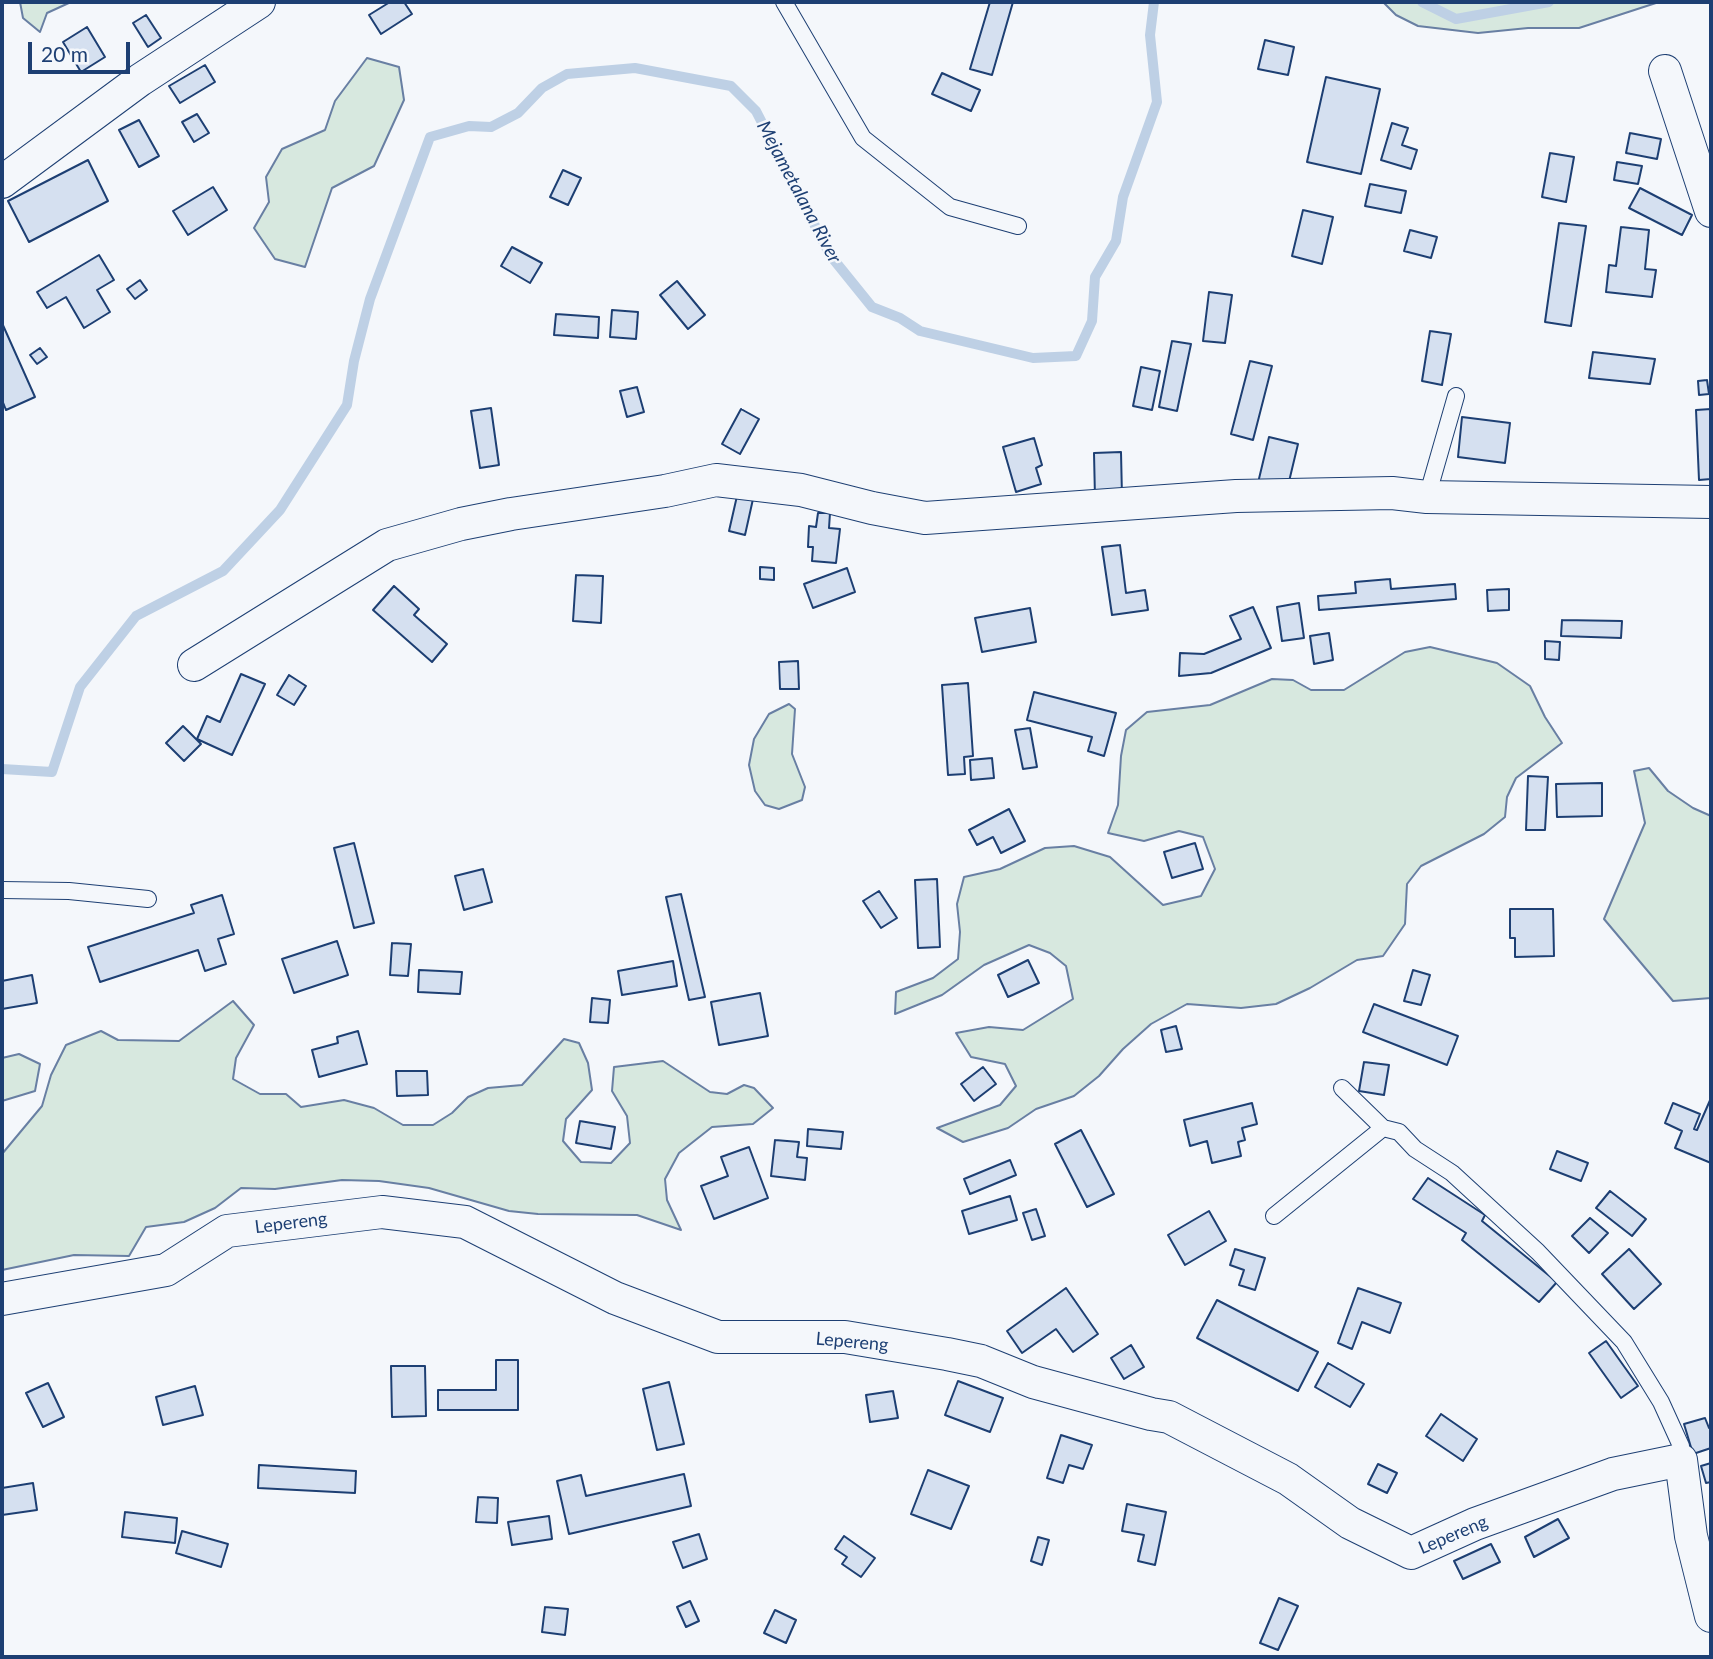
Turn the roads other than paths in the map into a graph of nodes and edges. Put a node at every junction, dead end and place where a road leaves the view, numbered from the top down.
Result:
1 (259, 2) edge
2 (784, 2) edge
3 (1665, 71) dead end
4 (2, 182) edge
5 (1711, 211) edge
6 (1018, 226) dead end
7 (1456, 396) dead end
8 (1427, 497) junction
9 (1711, 502) edge
10 (194, 665) dead end
11 (2, 890) edge
12 (148, 899) dead end
13 (1342, 1088) dead end
14 (1383, 1128) junction
15 (1274, 1216) dead end
16 (2, 1299) edge
17 (1681, 1460) junction
18 (1711, 1616) edge

1 - 4 street
2 - 6 lane
3 - 5 street
7 - 8 lane
8 - 9 street
8 - 10 street
11 - 12 lane
13 - 14 lane
14 - 15 lane
14 - 17 lane
16 - 17 street, Lepereng
17 - 18 street

